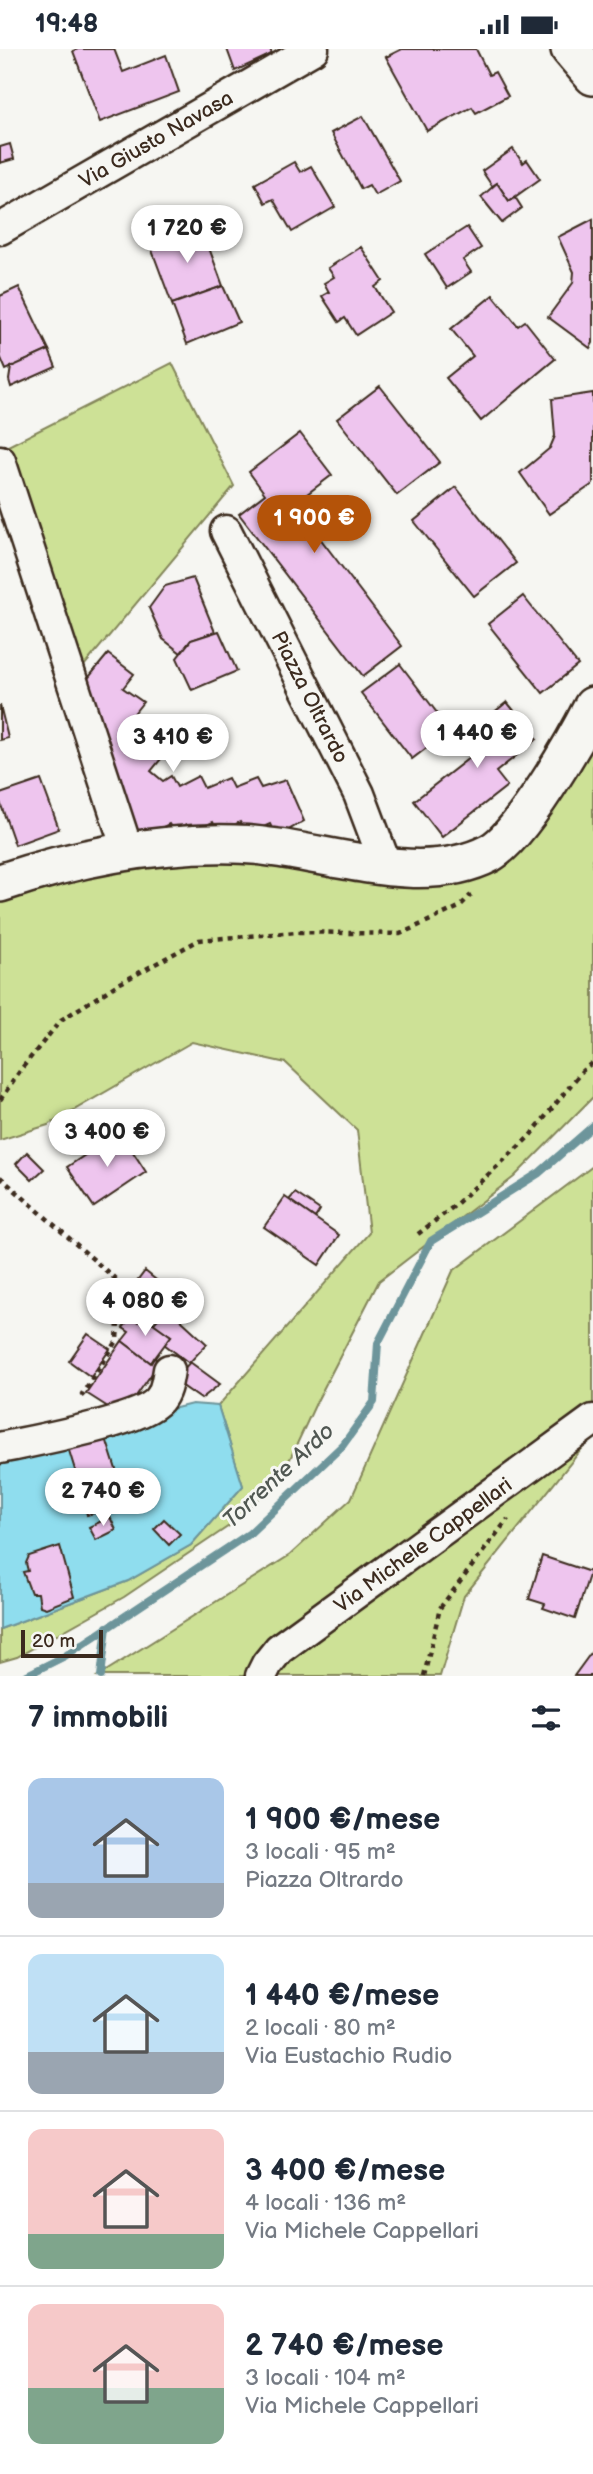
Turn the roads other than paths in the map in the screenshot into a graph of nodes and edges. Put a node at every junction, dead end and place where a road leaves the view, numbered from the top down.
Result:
1 (313, 49) edge
2 (570, 49) edge
3 (593, 76) edge
4 (0, 229) edge
5 (0, 461) edge
6 (226, 531) dead end
7 (593, 706) edge
8 (128, 852) junction
9 (387, 868) junction
10 (0, 883) edge
11 (169, 1370) dead end
12 (593, 1420) edge
13 (0, 1448) edge
14 (261, 1676) edge

1 - 4 street, Via Giusto Navasa
2 - 3 street
5 - 8 street
6 - 9 street, Piazza Oltrardo
7 - 9 street
8 - 9 street
8 - 10 street
11 - 13 street
12 - 14 street, Via Michele Cappellari

